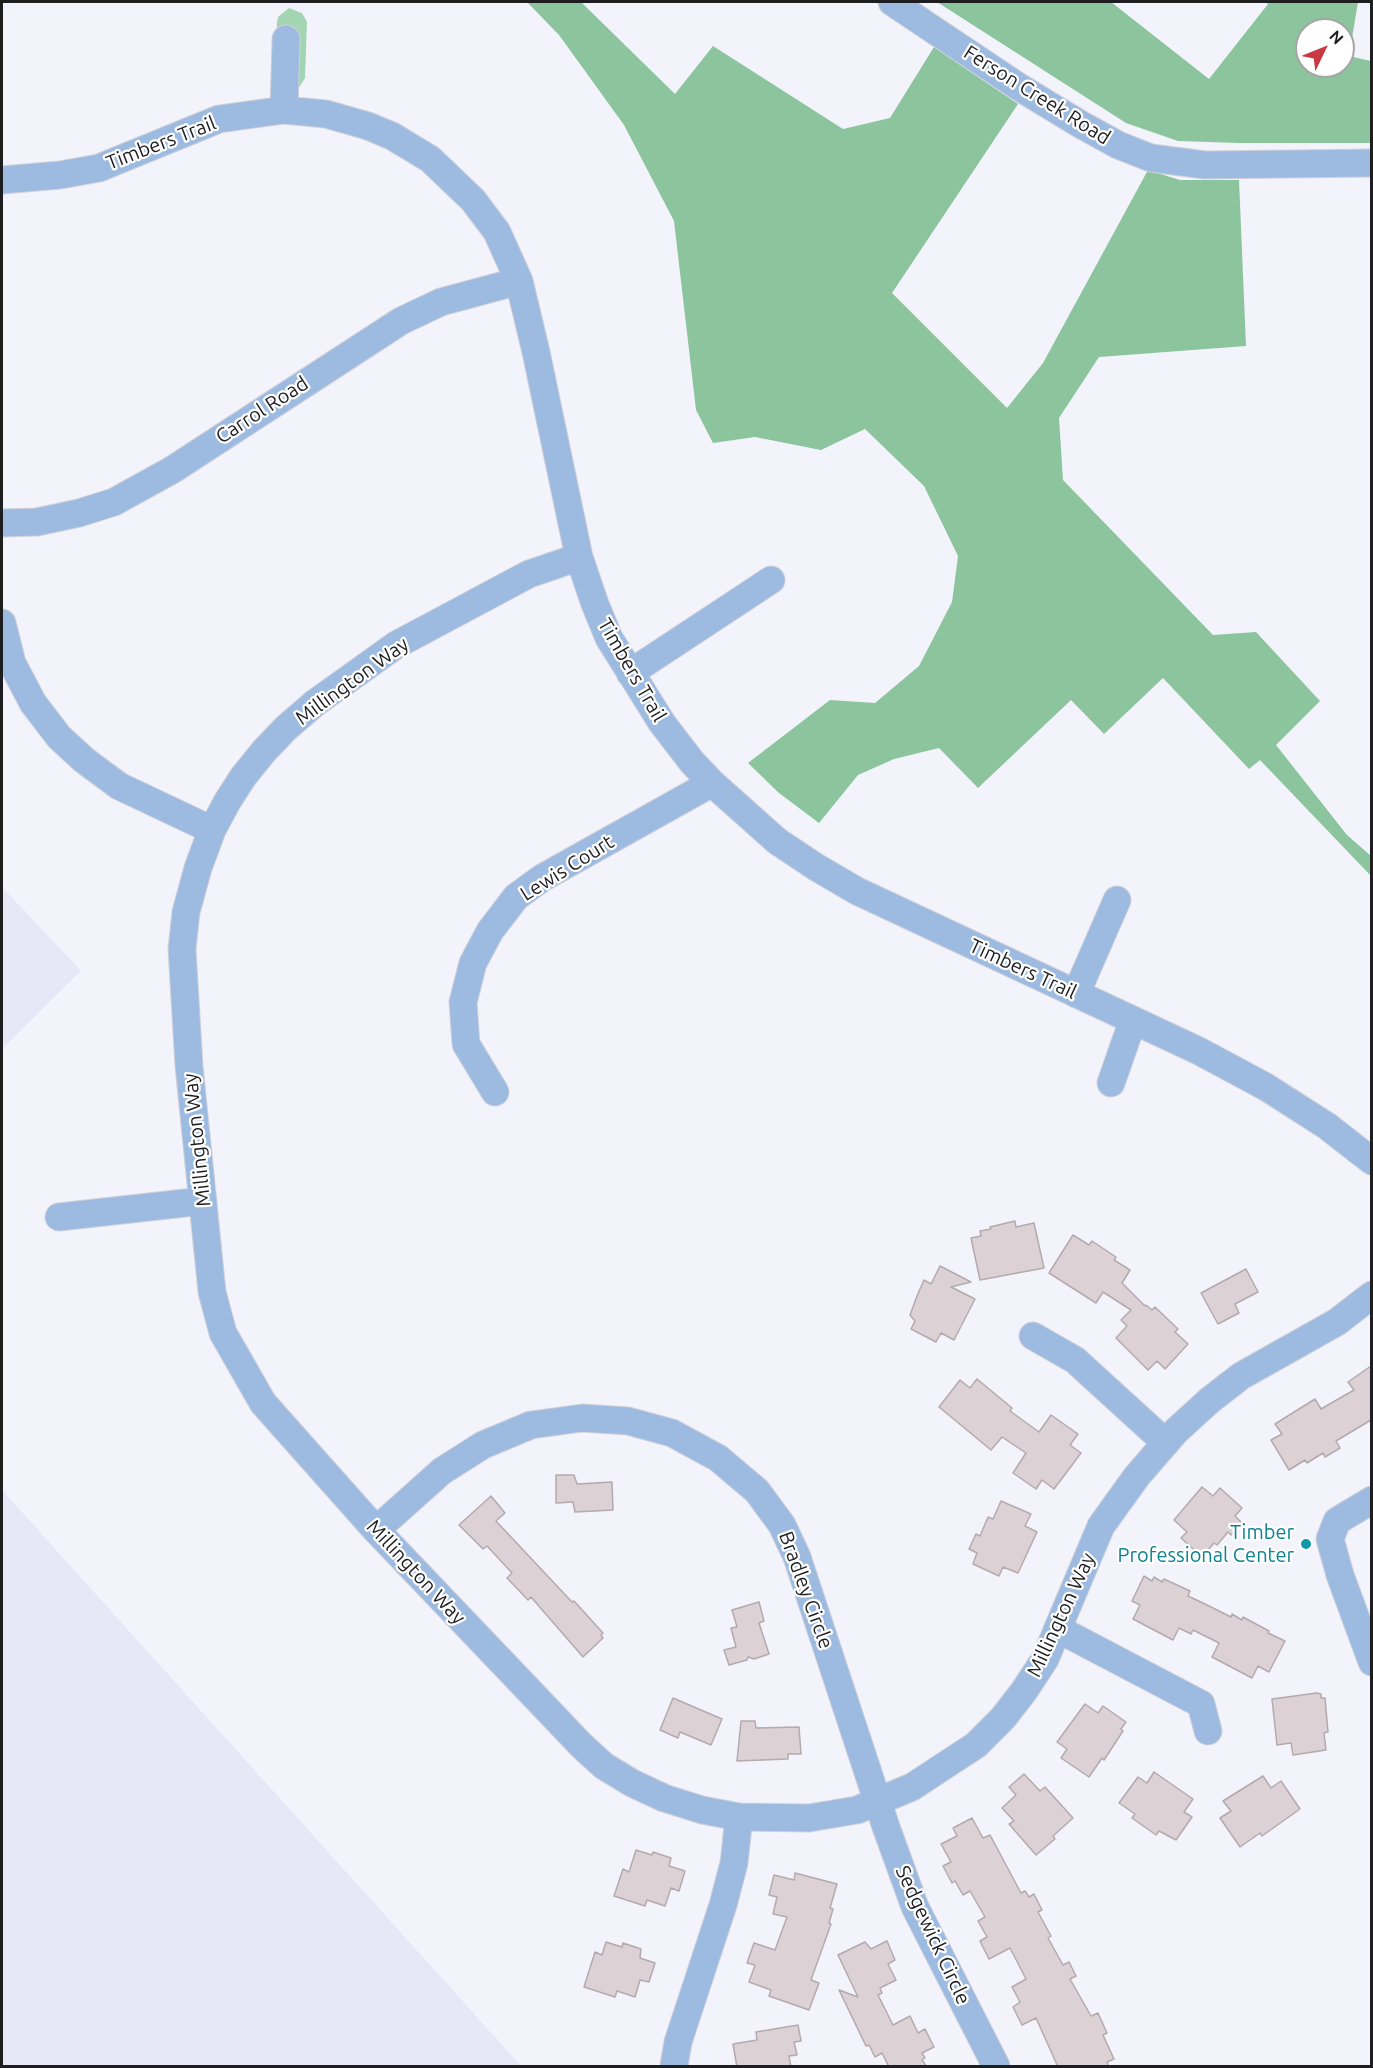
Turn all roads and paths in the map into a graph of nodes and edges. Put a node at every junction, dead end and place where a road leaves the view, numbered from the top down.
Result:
1 (892, 2) edge
2 (286, 39) dead end
3 (284, 110) junction
4 (1371, 163) edge
5 (2, 180) edge
6 (519, 281) junction
7 (2, 523) edge
8 (579, 557) junction
9 (771, 580) dead end
10 (2, 624) edge
11 (630, 673) junction
12 (712, 783) junction
13 (212, 830) junction
14 (1117, 900) dead end
15 (1076, 994) junction
16 (1133, 1020) junction
17 (1110, 1083) dead end
18 (495, 1092) dead end
19 (1371, 1161) edge
20 (203, 1201) junction
21 (58, 1217) dead end
22 (1371, 1295) edge
23 (1033, 1336) dead end
24 (1166, 1443) junction
25 (1371, 1500) edge
26 (376, 1530) junction
27 (1058, 1629) junction
28 (1371, 1662) edge
29 (1209, 1731) dead end
30 (878, 1801) junction
31 (739, 1817) junction
32 (674, 2067) edge
33 (996, 2067) edge

1 - 4 street, Ferson Creek Road
2 - 3 street
3 - 5 street, Timbers Trail
3 - 6 street, Timbers Trail
6 - 7 street, Carrol Road
6 - 8 street, Timbers Trail
8 - 11 street, Timbers Trail
8 - 13 street, Millington Way
9 - 11 street
10 - 13 street
11 - 12 street, Timbers Trail
12 - 15 street, Timbers Trail
12 - 18 street, Lewis Court
13 - 20 street, Millington Way
14 - 15 street
15 - 16 street, Timbers Trail
16 - 17 street
16 - 19 street, Timbers Trail
20 - 21 street
20 - 26 street, Millington Way
22 - 24 street, Millington Way
23 - 24 street
24 - 27 street, Millington Way
25 - 28 street
26 - 30 street, Bradley Circle
26 - 31 street, Millington Way
27 - 29 street
27 - 30 street, Millington Way
30 - 31 street, Millington Way
30 - 33 street, Sedgewick Circle
31 - 32 street

